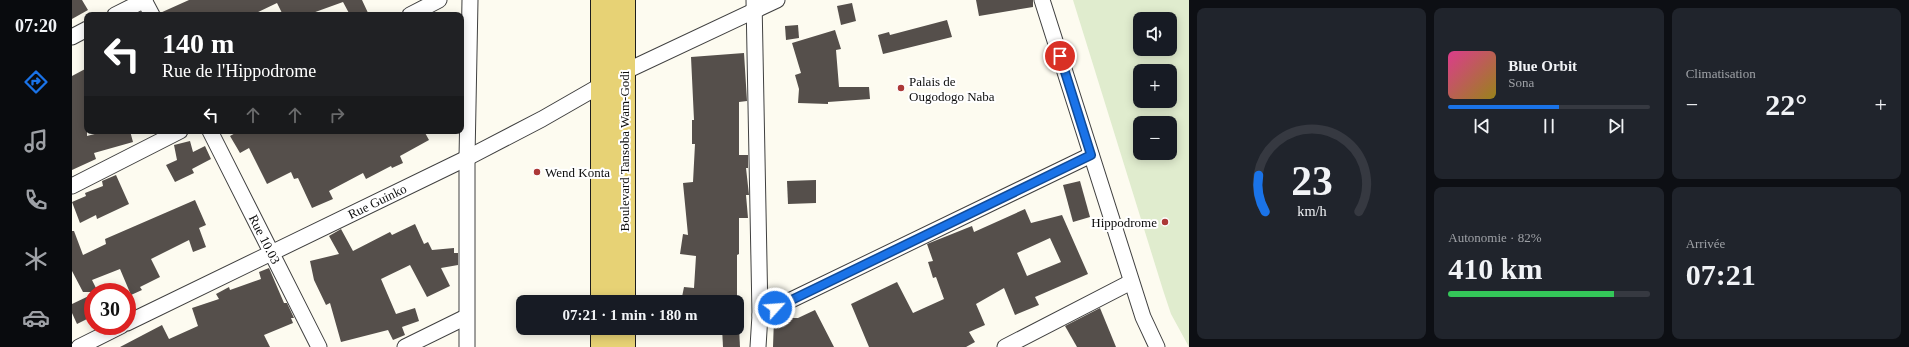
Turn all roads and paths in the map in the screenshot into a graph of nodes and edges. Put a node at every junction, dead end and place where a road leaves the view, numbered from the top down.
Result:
1 (145, 0) edge
2 (439, 0) edge
3 (470, 0) edge
4 (602, 0) edge
5 (624, 0) edge
6 (777, 0) edge
7 (1042, 0) edge
8 (754, 6) edge
9 (121, 12) edge
10 (151, 12) edge
11 (416, 12) edge
12 (84, 31) edge
13 (72, 37) edge
14 (624, 72) junction
15 (602, 85) junction
16 (174, 134) edge
17 (212, 134) edge
18 (1091, 155) junction
19 (467, 158) junction
20 (72, 186) edge
21 (272, 252) junction
22 (1131, 282) junction
23 (602, 295) edge
24 (624, 295) edge
25 (760, 315) junction
26 (466, 317) junction
27 (136, 319) edge
28 (103, 335) edge
29 (602, 335) edge
30 (624, 335) edge
31 (79, 347) edge
32 (319, 347) edge
33 (405, 347) edge
34 (467, 347) edge
35 (602, 347) edge
36 (624, 347) edge
37 (758, 347) edge
38 (1005, 347) edge
39 (1157, 347) edge

1 - 9 street
1 - 10 street
2 - 11 street
3 - 19 street
4 - 15 main road, Boulevard Tansoba Wam-Godi
5 - 14 main road, Boulevard Tansoba Wam-Godi
6 - 8 street, Rue Guinko
7 - 18 street
8 - 14 street, Rue Guinko
8 - 25 street
12 - 13 street
14 - 15 street, Rue Guinko
14 - 24 main road, Boulevard Tansoba Wam-Godi
15 - 19 street, Rue Guinko
15 - 23 main road, Boulevard Tansoba Wam-Godi
16 - 20 street
17 - 21 street, Rue 10.03
18 - 22 street
18 - 25 street
19 - 21 street, Rue Guinko
19 - 26 street
21 - 27 street, Rue Guinko
21 - 32 street, Rue 10.03
22 - 38 street
22 - 39 street
25 - 37 street
26 - 33 street
26 - 34 street
28 - 31 street
29 - 35 main road
30 - 36 main road

